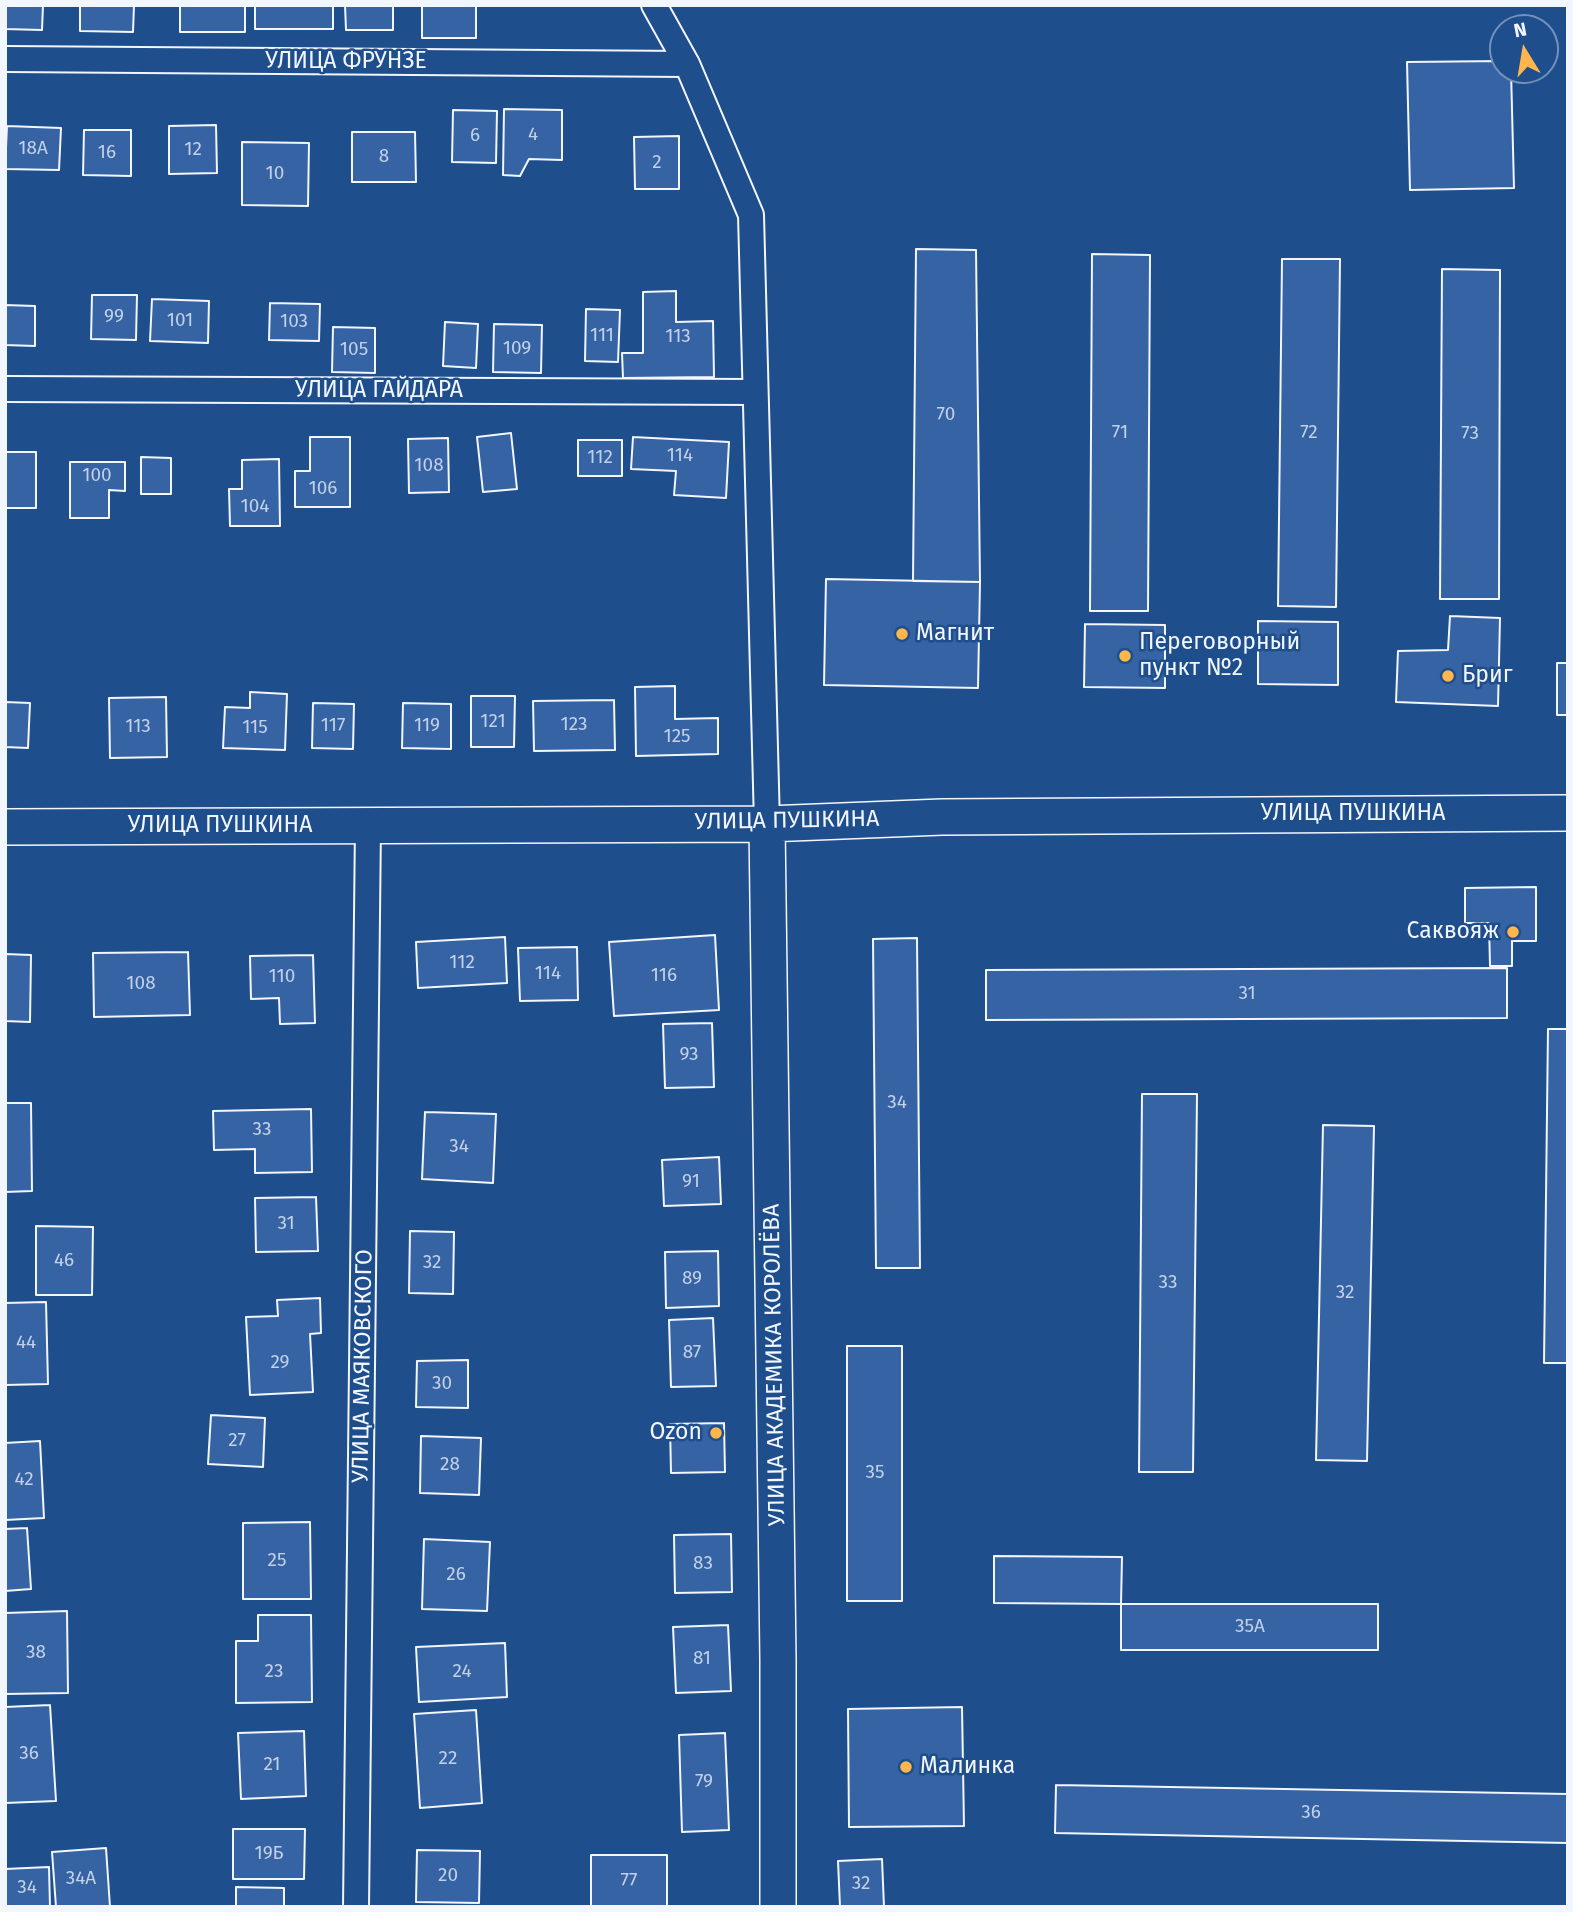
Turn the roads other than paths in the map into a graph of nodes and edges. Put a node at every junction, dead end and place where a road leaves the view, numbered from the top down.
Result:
1 (654, 5) edge
2 (5, 59) edge
3 (688, 64) junction
4 (5, 389) edge
5 (754, 392) junction
6 (1568, 813) edge
7 (767, 824) junction
8 (368, 825) junction
9 (5, 827) edge
10 (356, 1907) edge
11 (778, 1907) edge

1 - 3 street
2 - 3 street, УЛИЦА ФРУНЗЕ
3 - 5 street
4 - 5 street, УЛИЦА ГАЙДАРА
5 - 7 street
6 - 7 street, УЛИЦА ПУШКИНА
7 - 8 street, УЛИЦА ПУШКИНА
7 - 11 street, УЛИЦА АКАДЕМИКА КОРОЛЁВА
8 - 9 street, УЛИЦА ПУШКИНА
8 - 10 street, УЛИЦА МАЯКОВСКОГО

